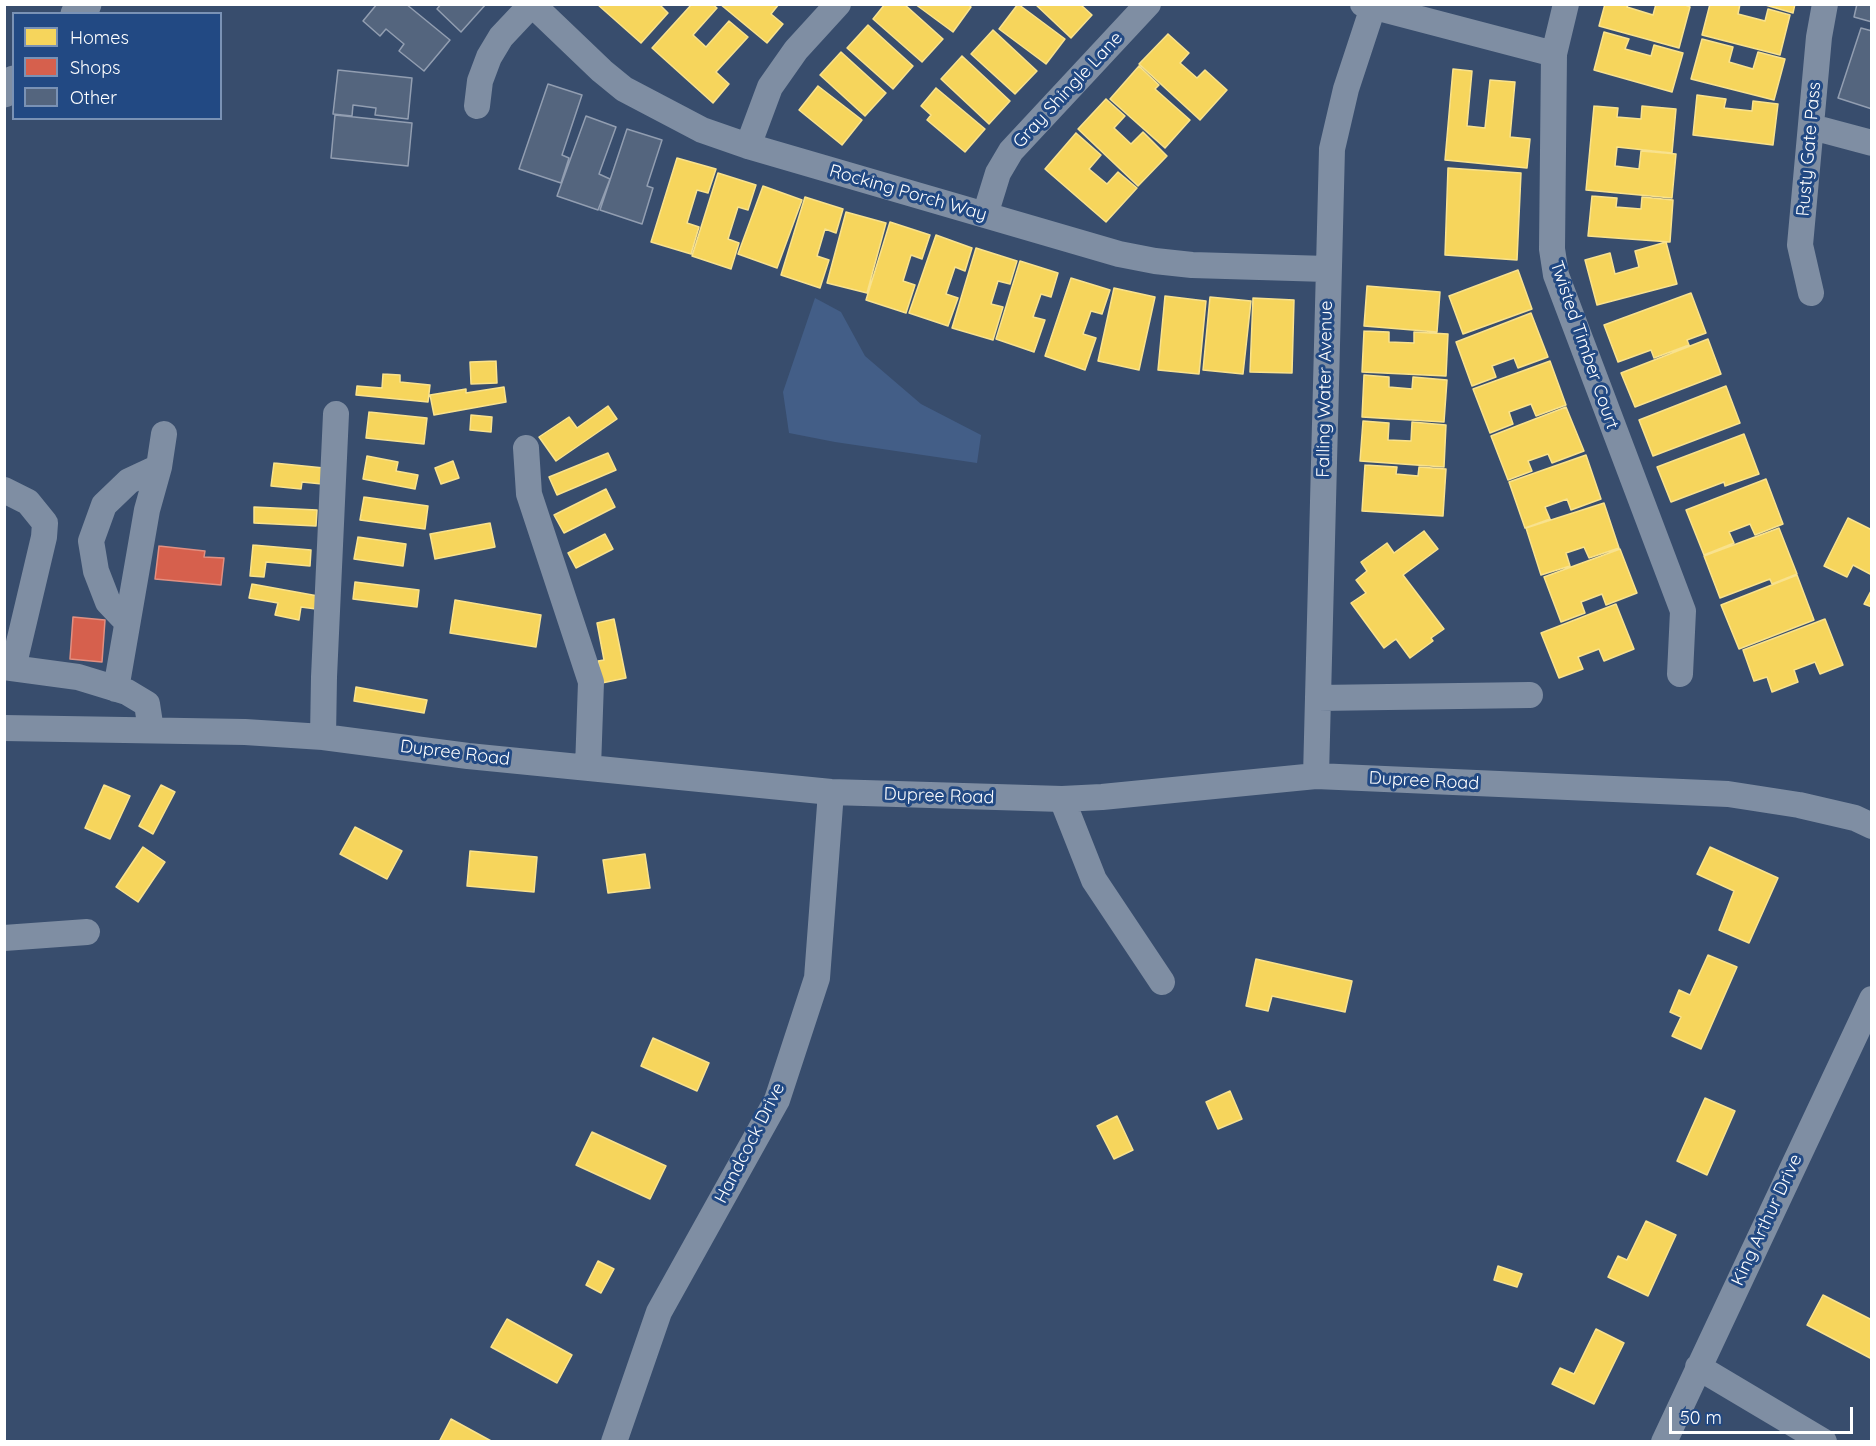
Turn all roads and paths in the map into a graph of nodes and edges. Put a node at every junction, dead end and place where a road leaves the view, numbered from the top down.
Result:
1 (532, 4) edge
2 (838, 4) edge
3 (1148, 4) edge
4 (1566, 4) edge
5 (1826, 4) edge
6 (1368, 6) edge
7 (1554, 54) junction
8 (477, 106) dead end
9 (1812, 127) junction
10 (1872, 143) edge
11 (748, 146) junction
12 (985, 215) junction
13 (1327, 269) junction
14 (1811, 293) dead end
15 (336, 414) dead end
16 (164, 434) dead end
17 (526, 448) dead end
18 (159, 466) junction
19 (4, 490) edge
20 (127, 622) junction
21 (9, 668) edge
22 (1680, 674) dead end
23 (116, 689) junction
24 (1530, 696) dead end
25 (1318, 698) junction
26 (4, 728) edge
27 (152, 730) junction
28 (323, 737) junction
29 (588, 768) junction
30 (1316, 776) junction
31 (831, 792) junction
32 (1062, 799) junction
33 (1872, 826) edge
34 (87, 932) dead end
35 (4, 938) edge
36 (1162, 982) dead end
37 (1872, 999) edge
38 (1698, 1367) junction
39 (614, 1442) edge
40 (1664, 1442) edge
41 (1824, 1442) edge

1 - 8 street
1 - 11 street, Rocking Porch Way
2 - 11 street
3 - 12 street, Gray Shingle Lane
4 - 7 street, Twisted Timber Court
5 - 9 street, Rusty Gate Pass
6 - 7 street
6 - 13 street, Falling Water Avenue
7 - 22 street, Twisted Timber Court
9 - 10 street
9 - 14 street, Rusty Gate Pass
11 - 12 street, Rocking Porch Way
12 - 13 street, Rocking Porch Way
13 - 25 street, Falling Water Avenue
15 - 28 street
16 - 18 street
17 - 29 street
18 - 20 street
18 - 20 street
19 - 21 street
20 - 23 street
21 - 23 street
23 - 27 street
24 - 25 street
25 - 30 street, Falling Water Avenue
26 - 27 street, Dupree Road
27 - 28 street, Dupree Road
28 - 29 street, Dupree Road
29 - 31 street, Dupree Road
30 - 32 street, Dupree Road
30 - 33 street, Dupree Road
31 - 32 street, Dupree Road
31 - 39 street, Handcock Drive
32 - 36 street
34 - 35 street
37 - 38 street, King Arthur Drive
38 - 40 street, King Arthur Drive
38 - 41 street

